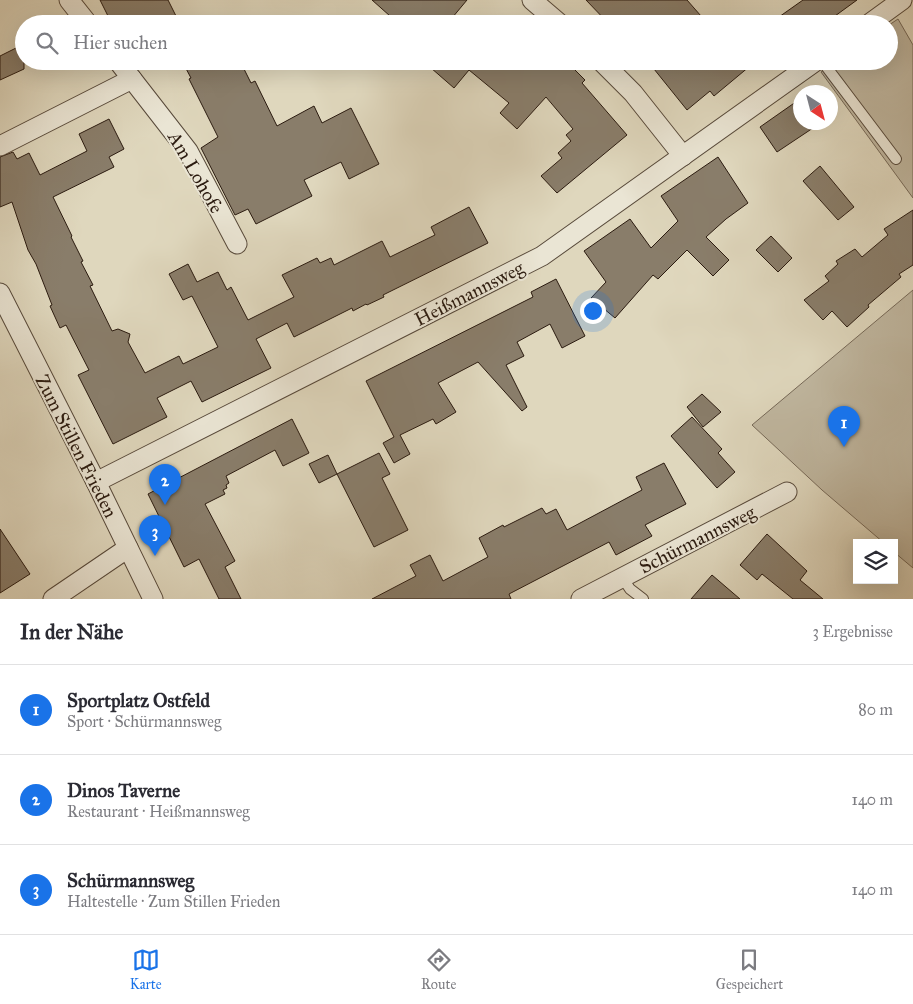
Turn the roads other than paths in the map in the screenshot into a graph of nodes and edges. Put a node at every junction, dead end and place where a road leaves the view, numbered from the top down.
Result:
1 (69, 0) edge
2 (532, 0) edge
3 (902, 0) edge
4 (81, 15) edge
5 (550, 15) edge
6 (881, 15) edge
7 (125, 70) edge
8 (610, 70) edge
9 (803, 70) edge
10 (829, 70) edge
11 (132, 79) junction
12 (0, 146) edge
13 (683, 156) junction
14 (896, 158) dead end
15 (237, 244) dead end
16 (0, 293) edge
17 (96, 482) junction
18 (786, 492) dead end
19 (128, 548) junction
20 (622, 577) junction
21 (53, 599) edge
22 (153, 599) edge
23 (581, 599) edge
24 (644, 599) edge

1 - 4 street
2 - 5 street
3 - 6 street
7 - 11 street, Am Lohofe
8 - 13 street
9 - 13 street, Heißmannsweg
10 - 14 lane
11 - 12 street
11 - 15 street, Am Lohofe
13 - 17 street, Heißmannsweg
16 - 17 street, Zum Stillen Frieden
17 - 19 street, Zum Stillen Frieden
18 - 20 street, Schürmannsweg
19 - 21 street
19 - 22 street, Zum Stillen Frieden
20 - 23 street, Schürmannsweg
20 - 24 lane

